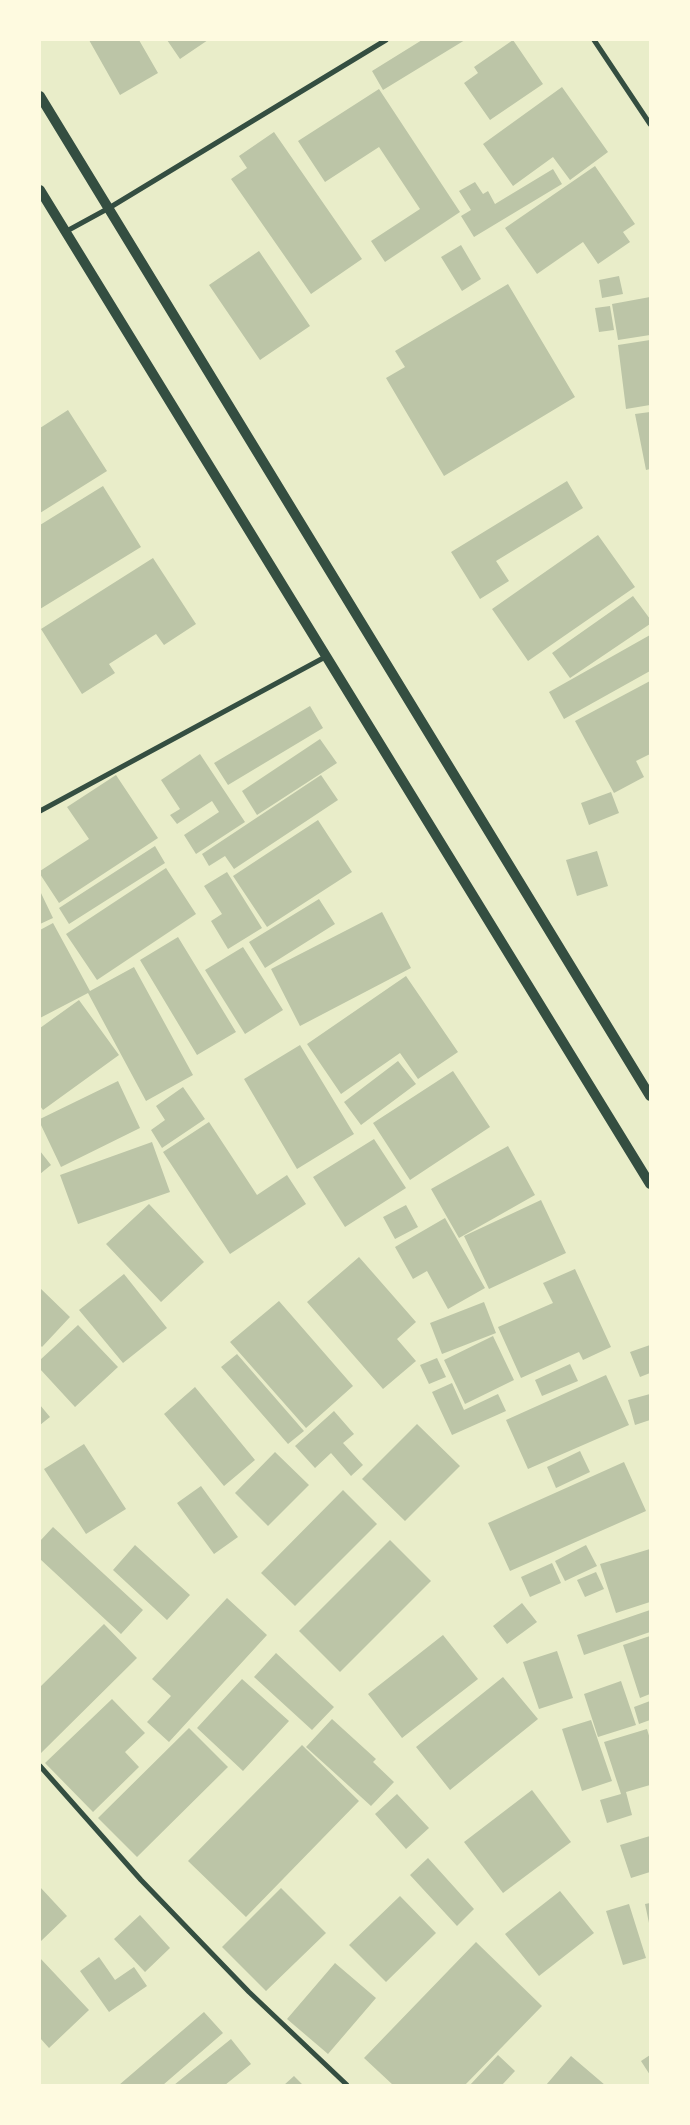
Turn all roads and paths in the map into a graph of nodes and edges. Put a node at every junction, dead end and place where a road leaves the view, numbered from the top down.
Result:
1 (386, 40) edge
2 (594, 40) edge
3 (40, 96) edge
4 (650, 124) edge
5 (40, 190) edge
6 (109, 208) junction
7 (65, 232) junction
8 (327, 656) junction
9 (40, 811) edge
10 (650, 1096) edge
11 (650, 1184) edge
12 (40, 1766) edge
13 (347, 2085) edge

1 - 6 street
2 - 4 street
3 - 6 main road
5 - 7 main road
6 - 7 street
6 - 10 main road
7 - 8 main road
8 - 9 street
8 - 11 main road
12 - 13 street

